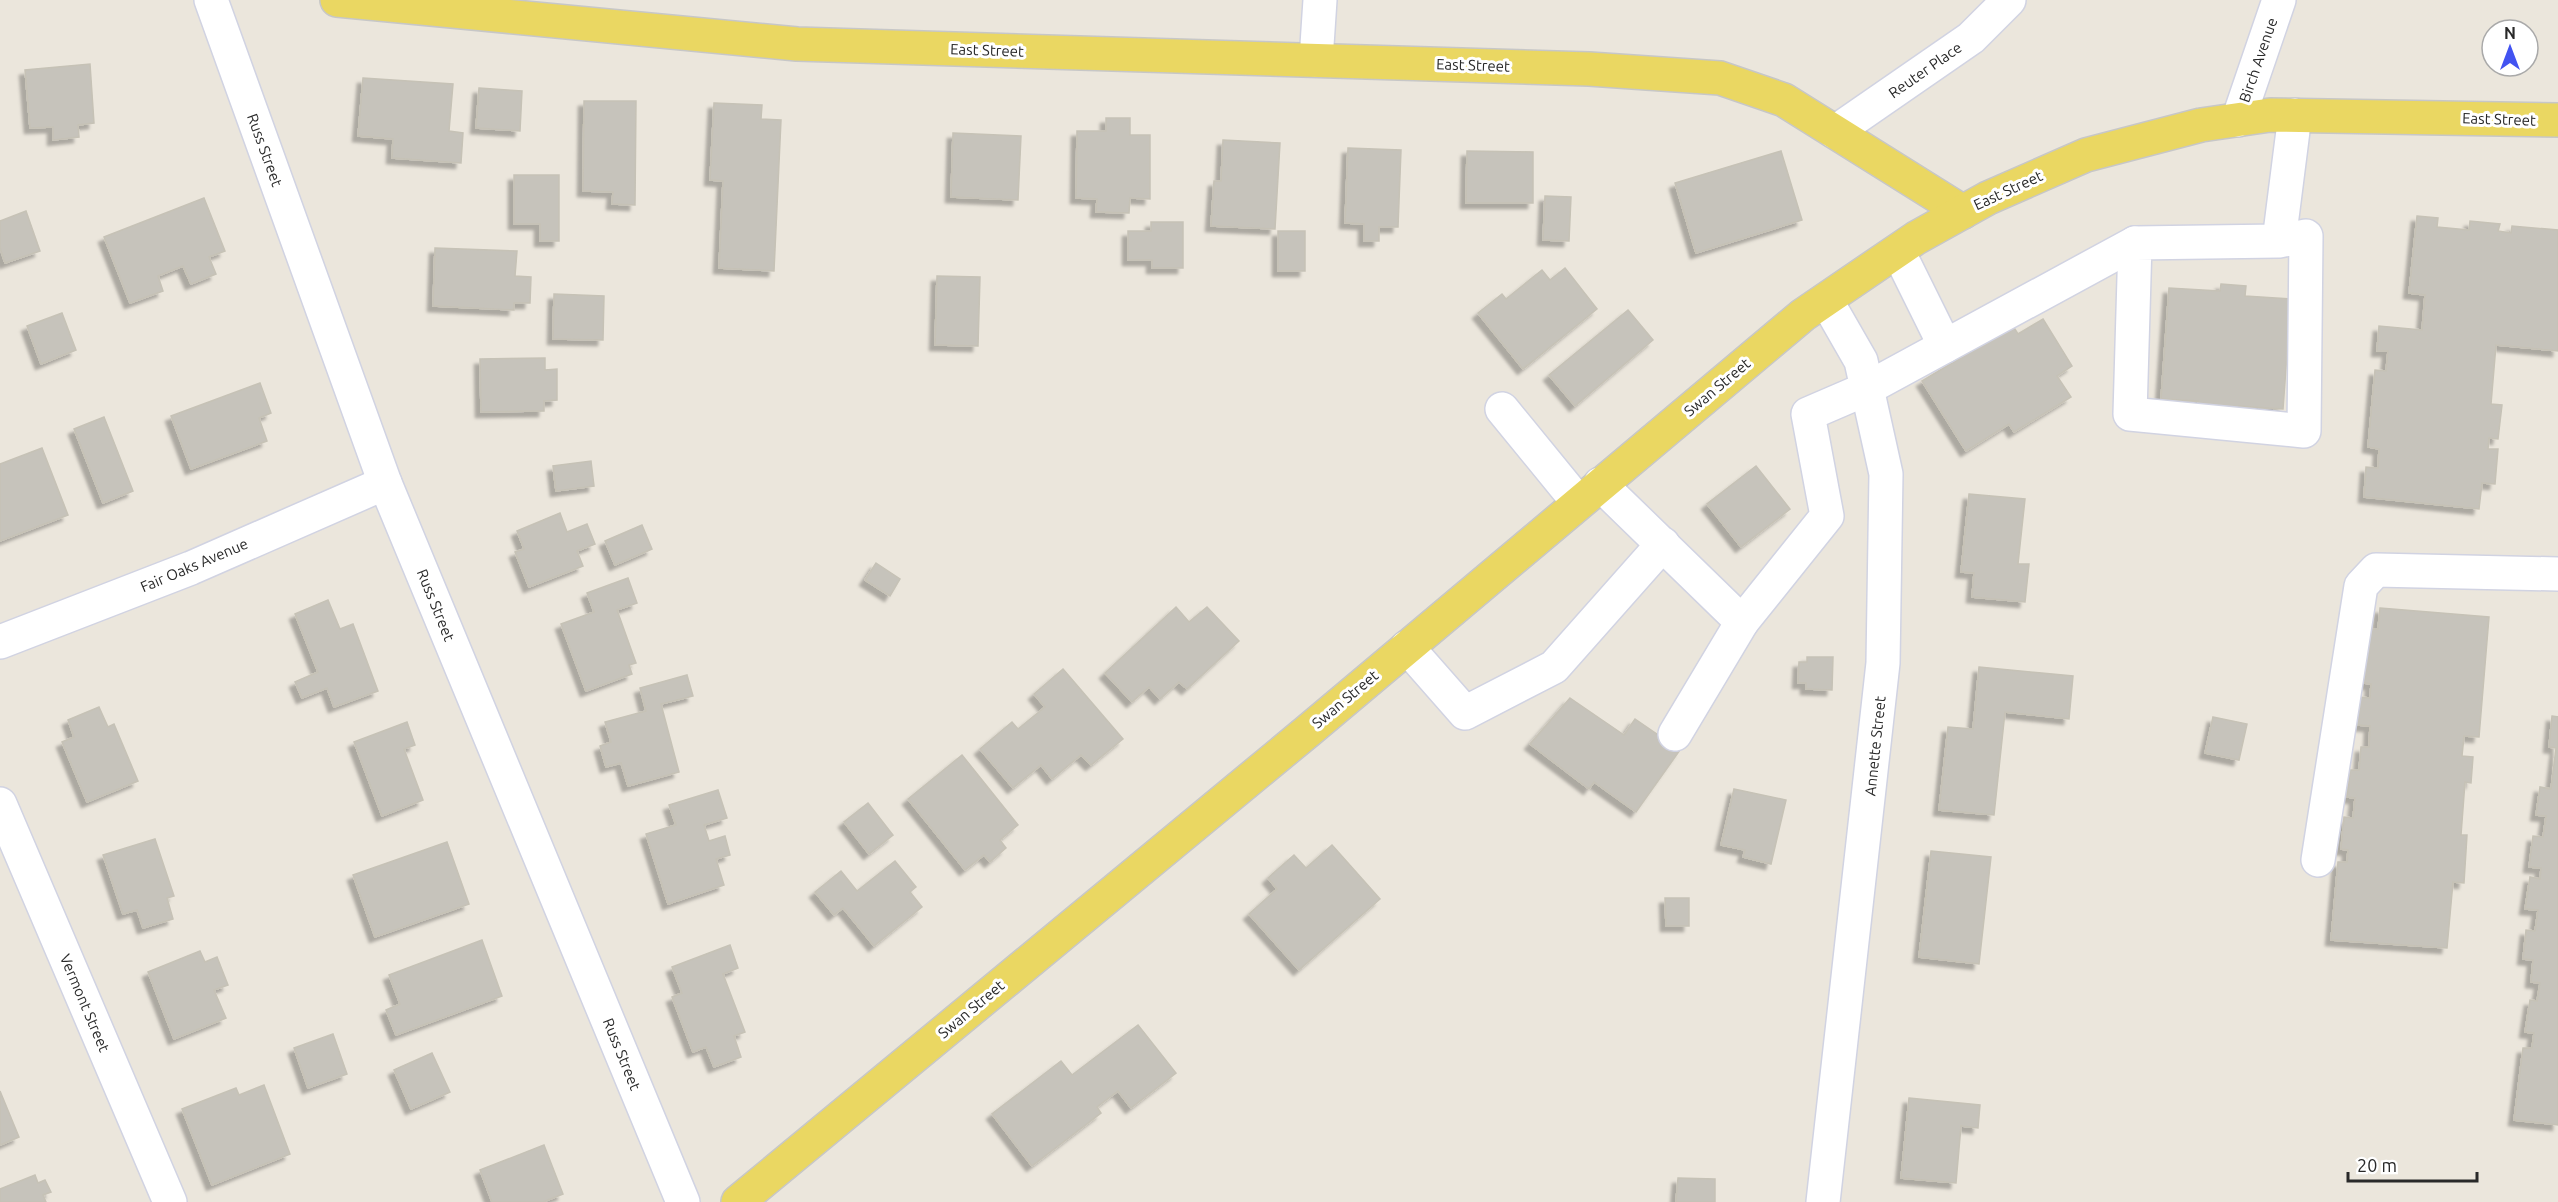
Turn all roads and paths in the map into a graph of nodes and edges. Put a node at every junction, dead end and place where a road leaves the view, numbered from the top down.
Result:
1 (211, 0) edge
2 (337, 0) edge
3 (1320, 0) edge
4 (2009, 0) edge
5 (2279, 0) edge
6 (1316, 60) junction
7 (2295, 115) junction
8 (2238, 120) junction
9 (2558, 120) edge
10 (1835, 132) junction
11 (1963, 212) junction
12 (2279, 241) junction
13 (2135, 243) junction
14 (1898, 251) junction
15 (1826, 300) junction
16 (1945, 346) junction
17 (1866, 388) junction
18 (1502, 409) dead end
19 (385, 483) junction
20 (1589, 493) junction
21 (1663, 544) junction
22 (2558, 574) edge
23 (1742, 622) junction
24 (0, 642) edge
25 (1407, 647) junction
26 (1675, 734) dead end
27 (0, 804) edge
28 (2318, 860) dead end
29 (170, 1202) edge
30 (683, 1202) edge
31 (738, 1202) edge
32 (1823, 1202) edge

1 - 19 street, Russ Street
2 - 6 main road, East Street
3 - 6 street
4 - 10 street, Reuter Place
5 - 8 street, Birch Avenue
6 - 10 main road, East Street
7 - 8 main road, East Street
7 - 9 main road, East Street
7 - 12 street
8 - 11 main road, East Street
10 - 11 main road, East Street
11 - 14 main road, Swan Street
12 - 13 street
12 - 13 street
13 - 16 street
14 - 15 main road, Swan Street
14 - 16 street
15 - 17 street, Annette Street
15 - 20 main road, Swan Street
16 - 17 street
17 - 23 street
17 - 32 street, Annette Street
18 - 20 street
19 - 24 street, Fair Oaks Avenue
19 - 30 street, Russ Street
20 - 21 street
20 - 25 main road, Swan Street
21 - 23 street
21 - 25 street
22 - 28 street
23 - 26 street
25 - 31 main road, Swan Street
27 - 29 street, Vermont Street

